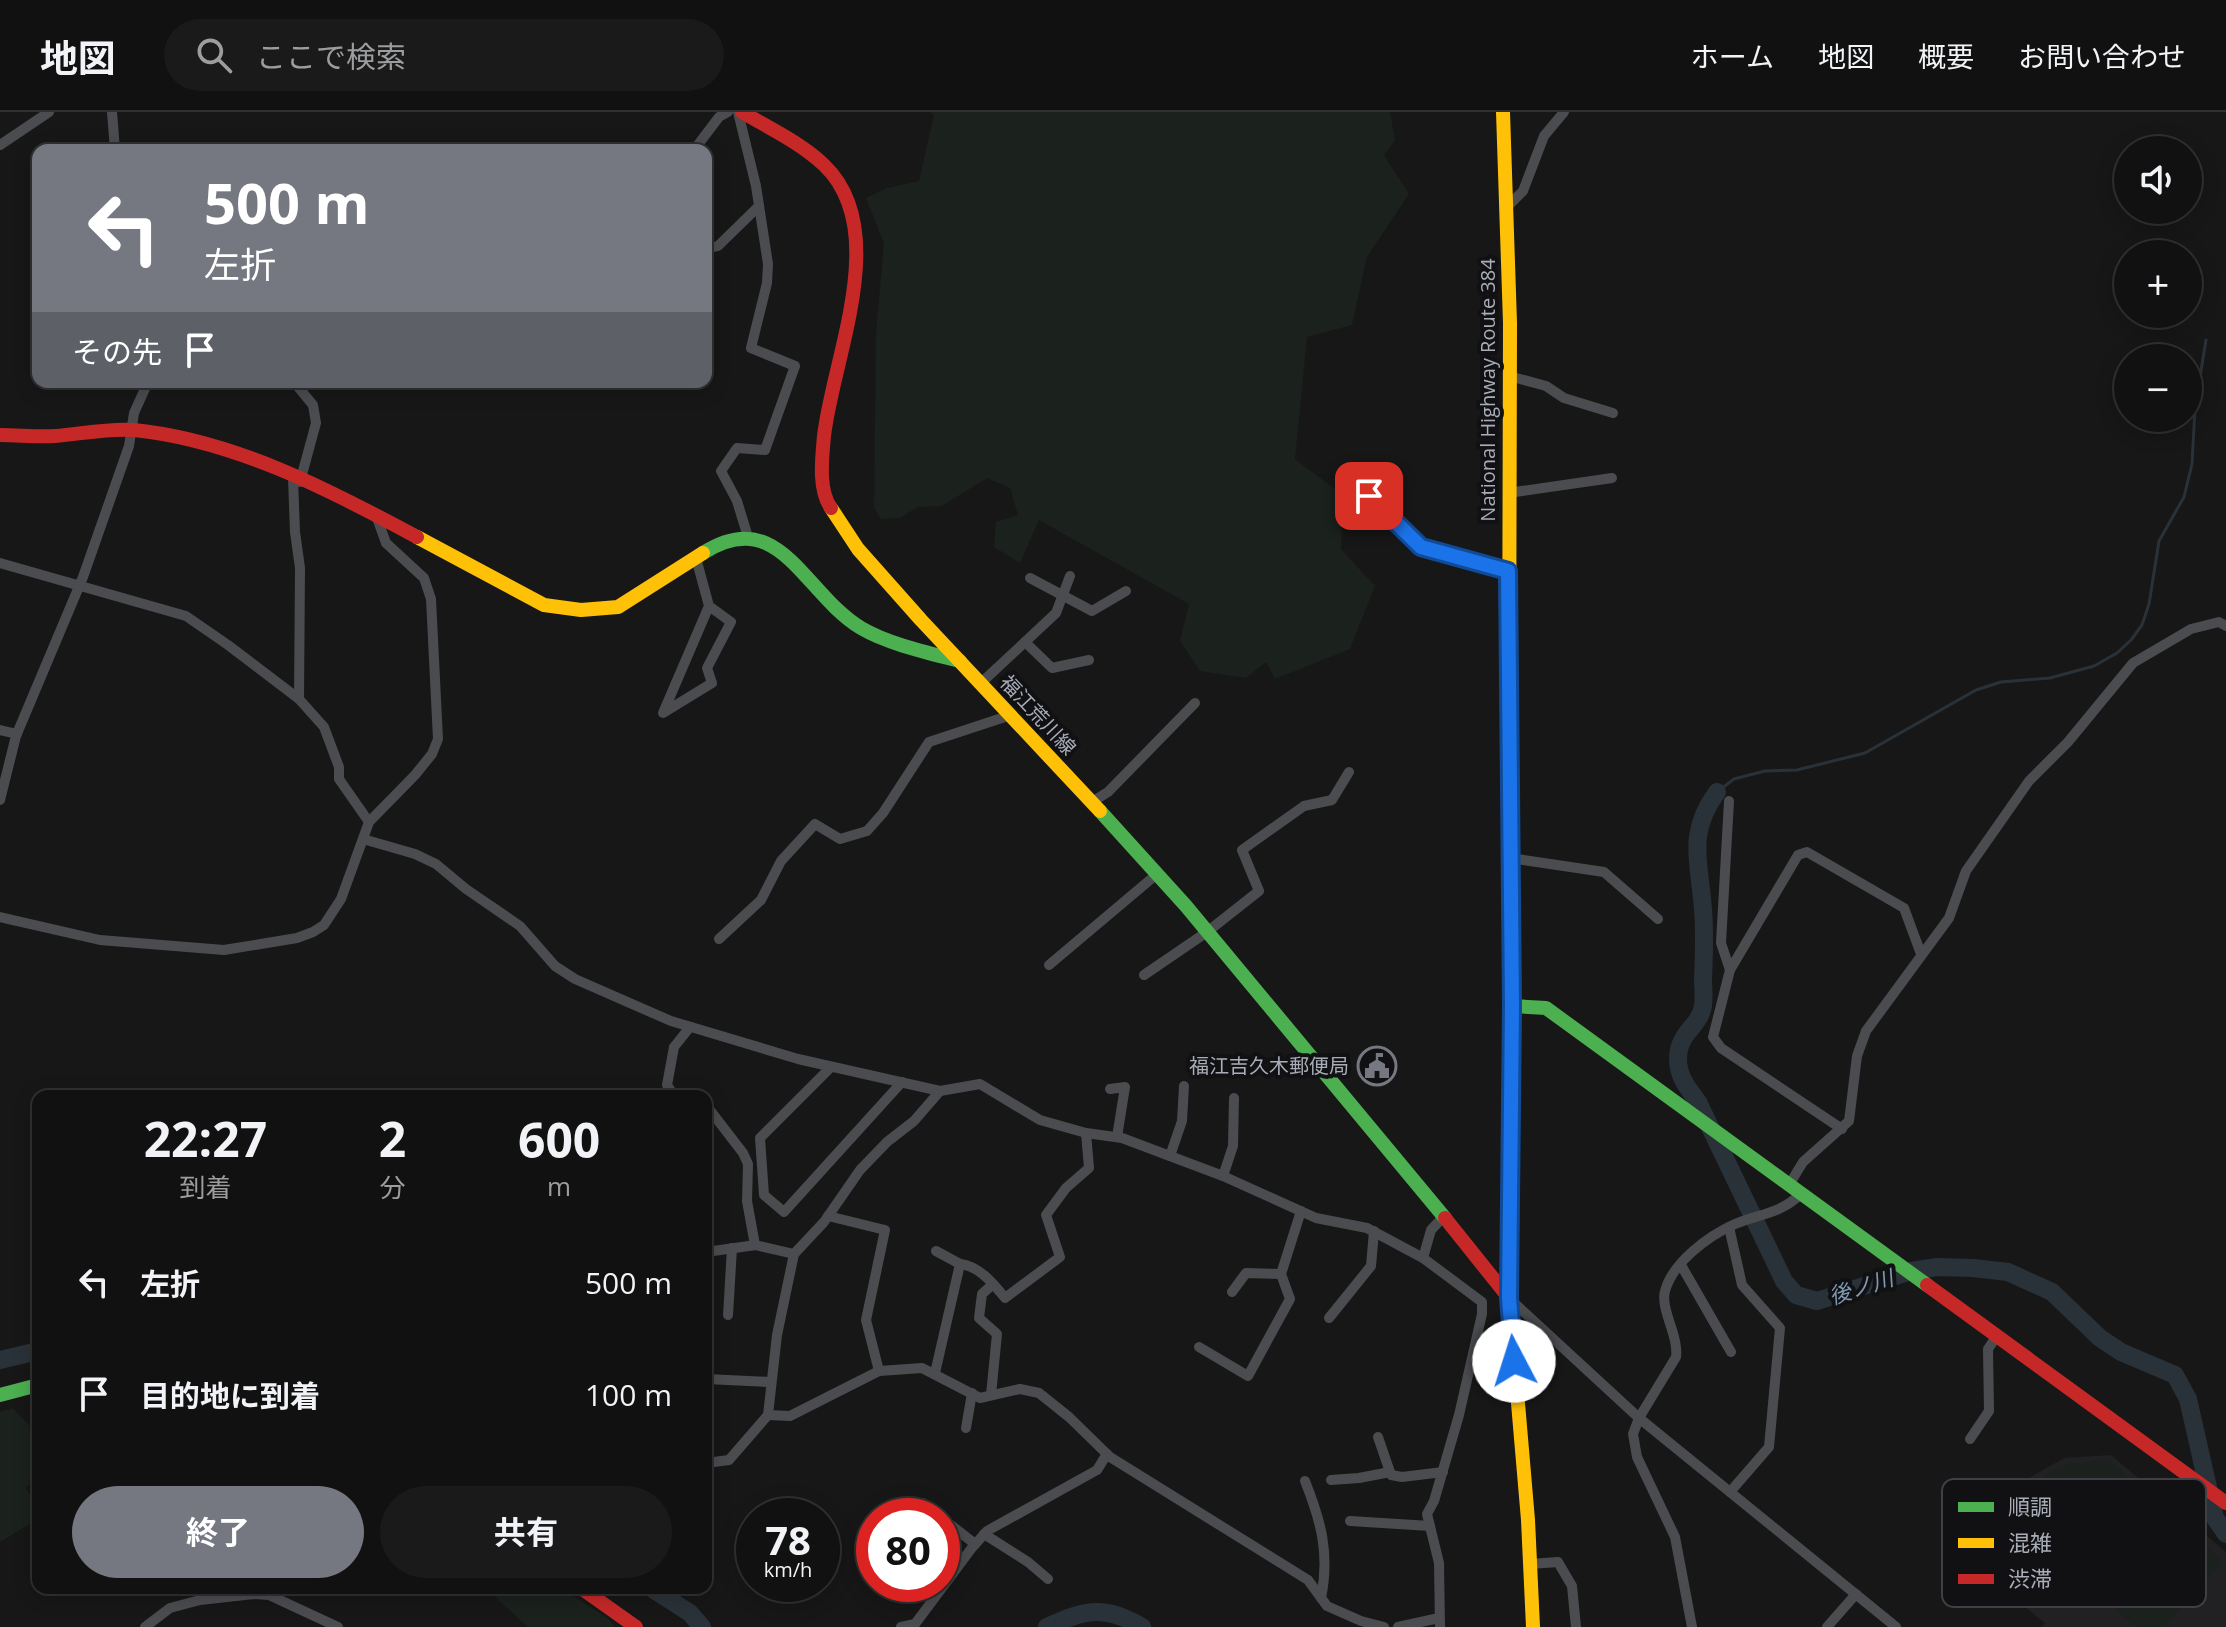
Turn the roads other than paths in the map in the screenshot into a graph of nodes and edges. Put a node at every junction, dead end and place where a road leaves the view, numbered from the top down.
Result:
1 (49, 112) edge
2 (112, 112) edge
3 (728, 112) edge
4 (740, 112) edge
5 (1503, 112) edge
6 (1564, 112) edge
7 (115, 144) edge
8 (699, 144) edge
9 (0, 145) edge
10 (759, 206) junction
11 (1507, 207) junction
12 (712, 248) edge
13 (1509, 376) junction
14 (145, 388) edge
15 (299, 388) edge
16 (1613, 413) dead end
17 (131, 430) junction
18 (0, 435) edge
19 (1612, 478) dead end
20 (297, 480) junction
21 (1350, 488) dead end
22 (1508, 493) junction
23 (376, 515) junction
24 (748, 537) junction
25 (696, 558) junction
26 (0, 563) edge
27 (1508, 571) junction
28 (1070, 576) dead end
29 (1030, 578) dead end
30 (79, 585) junction
31 (1126, 591) dead end
32 (1063, 595) junction
33 (709, 606) junction
34 (2226, 626) edge
35 (1025, 642) junction
36 (1089, 660) dead end
37 (960, 661) junction
38 (981, 683) junction
39 (299, 699) junction
40 (1195, 703) dead end
41 (1011, 715) junction
42 (0, 730) edge
43 (17, 734) junction
44 (5, 762) edge
45 (1349, 772) dead end
46 (0, 800) edge
47 (1729, 801) dead end
48 (1092, 802) junction
49 (369, 822) junction
50 (363, 839) junction
51 (1510, 858) junction
52 (1157, 874) junction
53 (0, 917) edge
54 (1658, 919) dead end
55 (1207, 932) junction
56 (719, 939) dead end
57 (1921, 954) junction
58 (1049, 965) dead end
59 (1730, 970) junction
60 (1144, 975) dead end
61 (1512, 1006) junction
62 (690, 1027) junction
63 (831, 1067) junction
64 (902, 1082) junction
65 (1184, 1086) dead end
66 (1110, 1089) dead end
67 (670, 1090) edge
68 (940, 1091) junction
69 (1234, 1098) dead end
70 (712, 1113) edge
71 (1842, 1129) junction
72 (1086, 1133) junction
73 (1117, 1137) junction
74 (1170, 1156) junction
75 (1223, 1176) junction
76 (1795, 1189) junction
77 (1301, 1211) junction
78 (828, 1216) junction
79 (1444, 1216) junction
80 (1729, 1227) junction
81 (1374, 1231) junction
82 (756, 1245) junction
83 (732, 1248) junction
84 (712, 1251) edge
85 (936, 1251) dead end
86 (794, 1254) junction
87 (1423, 1258) junction
88 (960, 1264) junction
89 (1681, 1265) junction
90 (1281, 1274) junction
91 (993, 1284) junction
92 (1232, 1292) dead end
93 (1509, 1298) junction
94 (728, 1315) dead end
95 (1329, 1318) dead end
96 (1996, 1337) junction
97 (1199, 1347) dead end
98 (1731, 1352) dead end
99 (879, 1371) junction
100 (935, 1373) junction
101 (712, 1379) edge
102 (770, 1382) junction
103 (32, 1387) edge
104 (972, 1393) junction
105 (0, 1395) edge
106 (991, 1395) junction
107 (768, 1415) junction
108 (1639, 1418) junction
109 (966, 1428) dead end
110 (1378, 1437) dead end
111 (1970, 1439) dead end
112 (1107, 1454) junction
113 (712, 1462) edge
114 (1390, 1472) junction
115 (1443, 1472) junction
116 (2193, 1479) edge
117 (1331, 1480) dead end
118 (1305, 1481) dead end
119 (2206, 1488) edge
120 (1730, 1492) junction
121 (2224, 1501) edge
122 (1350, 1521) dead end
123 (1430, 1526) junction
124 (960, 1532) edge
125 (984, 1534) junction
126 (975, 1544) junction
127 (960, 1562) edge
128 (1530, 1564) junction
129 (1048, 1579) dead end
130 (589, 1594) edge
131 (1856, 1594) junction
132 (1321, 1598) junction
133 (930, 1602) edge
134 (1439, 1622) edge
135 (145, 1627) edge
136 (338, 1627) edge
137 (636, 1627) edge
138 (901, 1627) edge
139 (1383, 1627) edge
140 (1398, 1627) edge
141 (1533, 1627) edge
142 (1576, 1627) edge
143 (1692, 1627) edge
144 (1827, 1627) edge
145 (1896, 1627) edge

1 - 9 street
2 - 7 street
3 - 8 street
4 - 10 street
4 - 37 main road, 福江荒川線
5 - 11 main road, National Highway Route 384
6 - 11 street
10 - 12 street
10 - 24 street
11 - 13 main road, National Highway Route 384
13 - 16 street
13 - 22 main road, National Highway Route 384
14 - 17 street
15 - 20 street
17 - 18 main road
17 - 20 main road
17 - 30 street
19 - 22 street
20 - 23 main road
20 - 39 street
21 - 27 street
22 - 27 main road, National Highway Route 384
23 - 25 main road
23 - 49 street
24 - 25 main road
24 - 37 main road
25 - 33 street
26 - 30 street
27 - 51 main road, National Highway Route 384
28 - 32 street
29 - 32 street
30 - 39 street
30 - 43 street
31 - 32 street
32 - 35 street
33 - 33 street
34 - 57 street
35 - 36 street
35 - 38 street
37 - 38 main road, 福江荒川線
38 - 41 main road, 福江荒川線
39 - 49 street
40 - 48 street
41 - 48 main road, 福江荒川線
41 - 56 street
42 - 43 street
43 - 44 street
44 - 46 street
45 - 55 street
47 - 59 street
48 - 52 main road, 福江荒川線
49 - 50 street
50 - 53 street
50 - 62 street
51 - 54 street
51 - 61 main road, National Highway Route 384
52 - 55 main road, 福江荒川線
52 - 58 street
55 - 60 street
55 - 79 main road, 福江荒川線
57 - 59 street
57 - 71 street
59 - 71 street
61 - 76 main road
61 - 93 main road, National Highway Route 384
62 - 63 street
62 - 67 street
63 - 64 street
63 - 64 street
64 - 68 street
65 - 74 street
66 - 73 street
68 - 72 street
68 - 78 street
69 - 75 street
70 - 82 street
71 - 76 street
72 - 73 street
72 - 91 street
73 - 74 street
74 - 75 street
75 - 77 street
76 - 80 street
76 - 96 main road
77 - 81 street
77 - 90 street
78 - 86 street
78 - 99 street
79 - 87 street
79 - 93 main road, 福江荒川線
80 - 89 street
80 - 120 street
81 - 87 street
81 - 95 street
82 - 83 street
82 - 86 street
83 - 84 street
83 - 94 street
85 - 88 street
86 - 102 street
87 - 115 street
88 - 91 street
88 - 100 street
89 - 98 street
89 - 108 street
90 - 92 street
90 - 97 street
91 - 106 street
93 - 108 street
93 - 128 main road, National Highway Route 384
96 - 111 street
96 - 116 main road
99 - 100 street
99 - 107 street
100 - 104 street
101 - 102 street
102 - 107 street
103 - 105 main road
104 - 106 street
104 - 109 street
106 - 112 street
107 - 113 street
108 - 120 street
108 - 143 street
110 - 114 street
112 - 125 street
112 - 132 street
114 - 115 street
114 - 117 street
115 - 123 street
118 - 132 street
119 - 121 main road
120 - 131 street
122 - 123 street
123 - 134 street
124 - 126 street
125 - 126 street
125 - 129 street
126 - 127 street
128 - 141 main road, National Highway Route 384
128 - 142 street
130 - 137 main road
131 - 144 street
131 - 145 street
132 - 139 street
133 - 138 street
134 - 140 street
135 - 136 street

